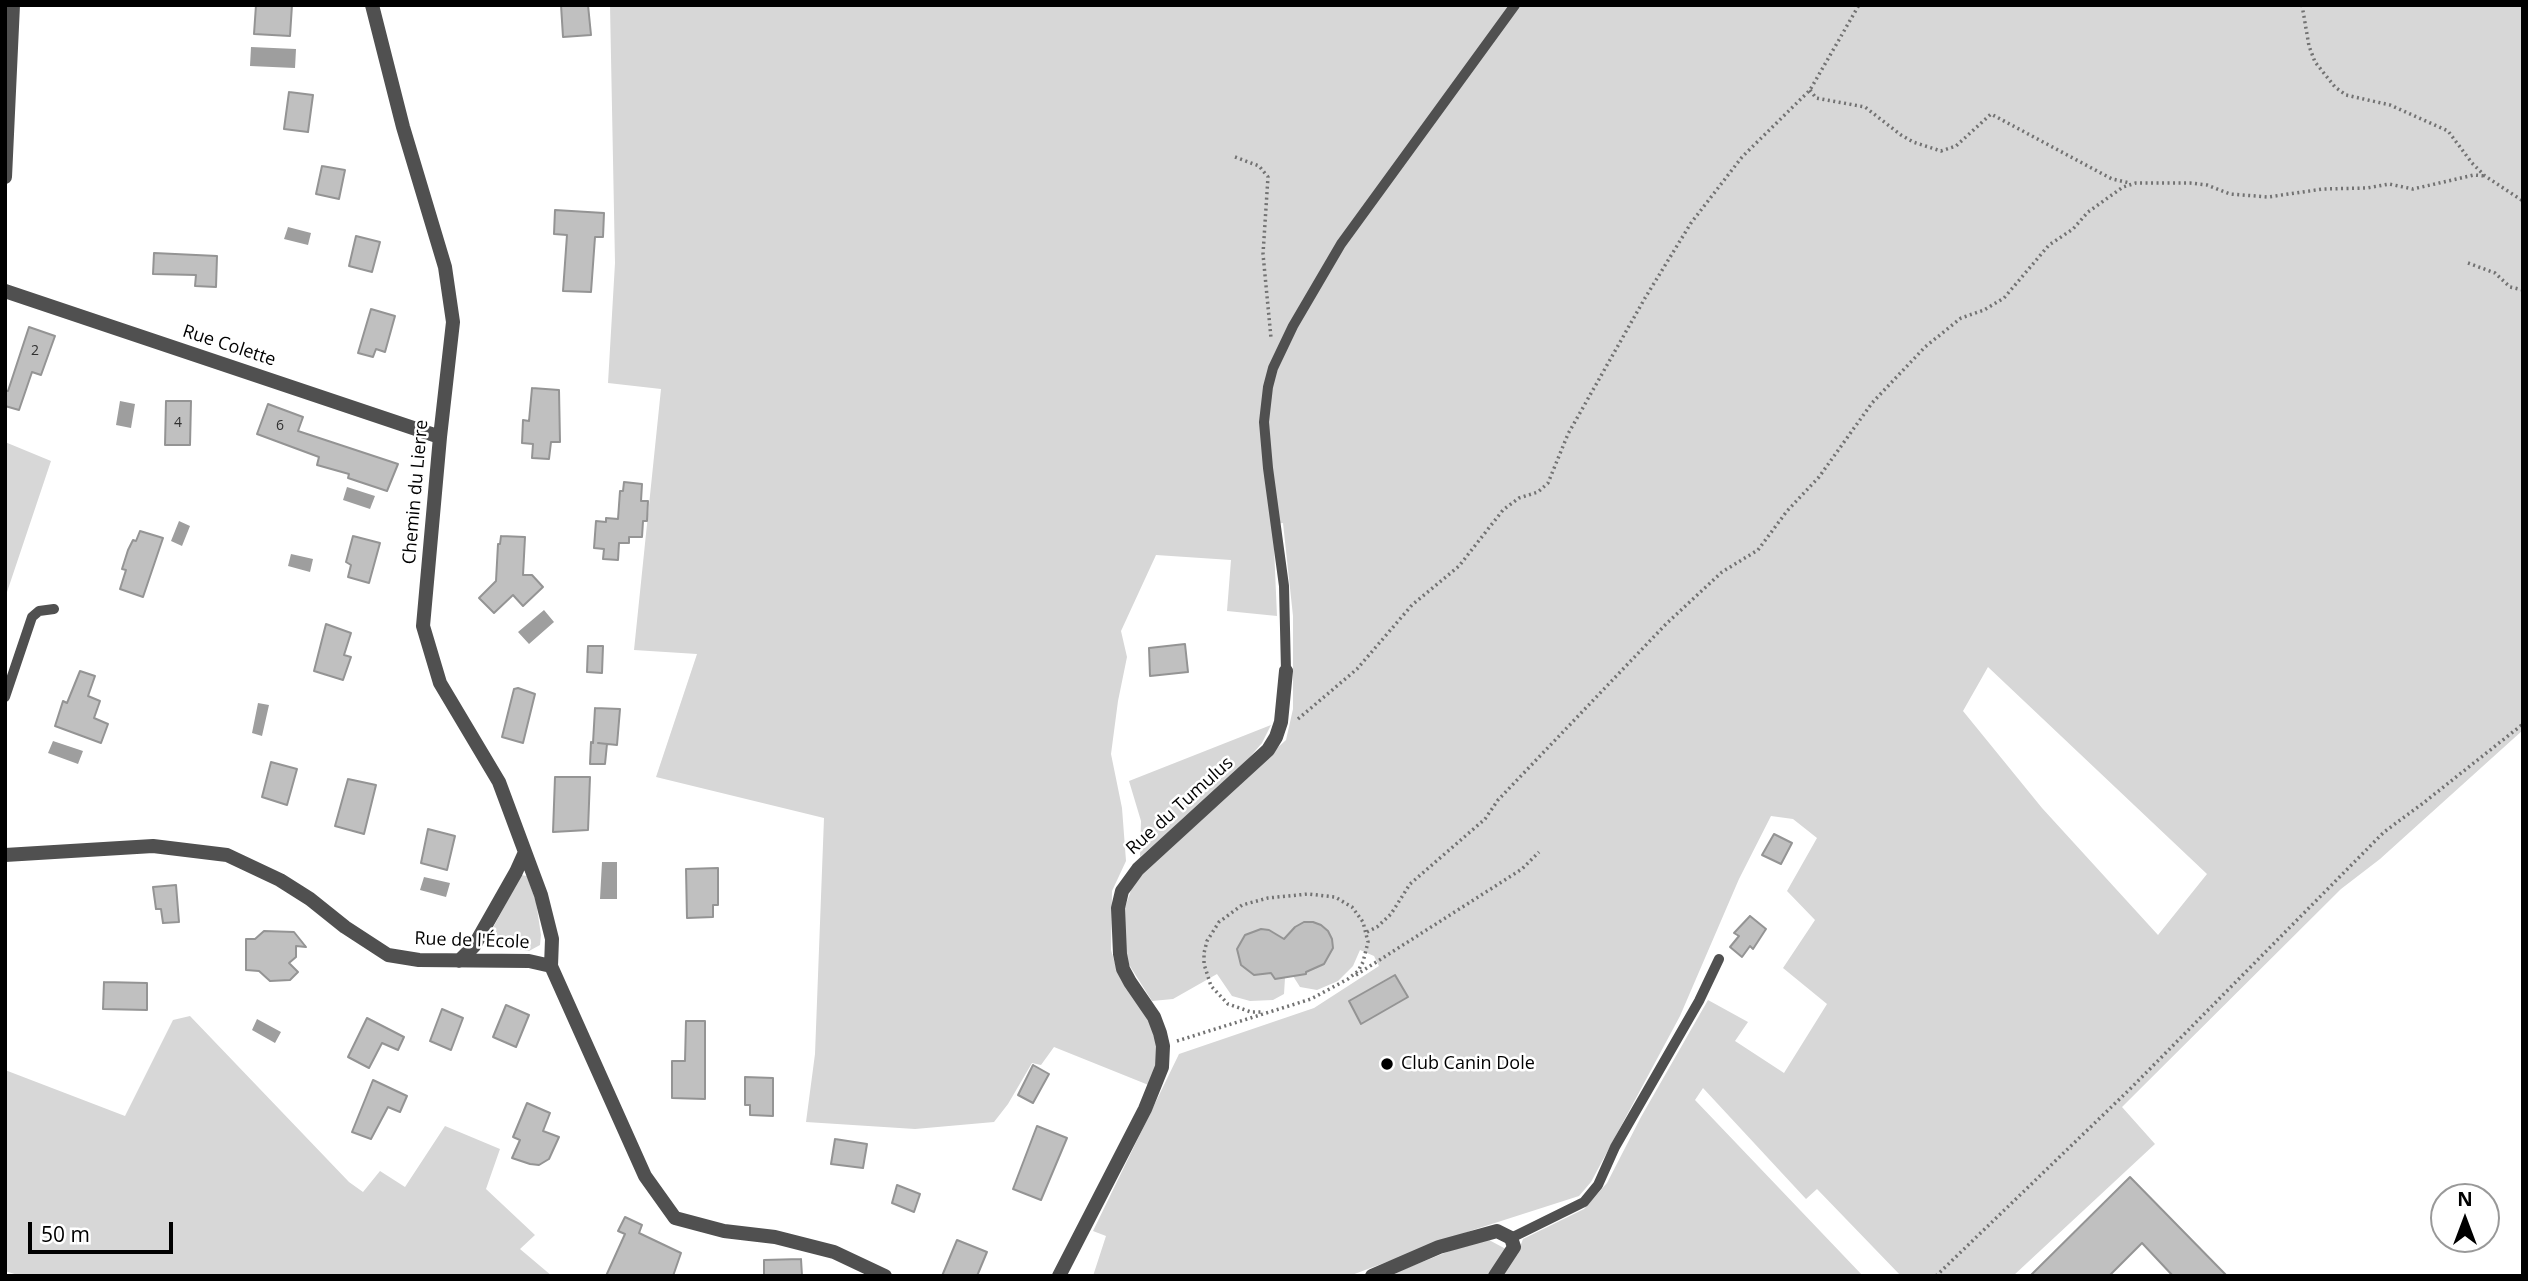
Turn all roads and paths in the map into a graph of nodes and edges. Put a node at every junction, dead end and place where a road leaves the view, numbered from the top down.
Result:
1 (13, 5) edge
2 (372, 5) edge
3 (1515, 5) edge
4 (1860, 5) edge
5 (2302, 5) edge
6 (1810, 90) junction
7 (1235, 156) dead end
8 (2485, 176) junction
9 (5, 177) edge
10 (2137, 182) dead end
11 (2523, 201) edge
12 (2468, 263) dead end
13 (2523, 290) edge
14 (5, 292) edge
15 (1273, 368) junction
16 (440, 436) junction
17 (54, 610) dead end
18 (1286, 671) joint
19 (5, 697) edge
20 (2523, 724) edge
21 (1276, 737) junction
22 (525, 852) junction
23 (1539, 852) dead end
24 (5, 855) edge
25 (1367, 932) junction
26 (1719, 959) dead end
27 (459, 961) junction
28 (551, 966) junction
29 (1337, 987) junction
30 (1264, 1012) junction
31 (1163, 1046) junction
32 (1511, 1238) junction
33 (885, 1276) edge
34 (1059, 1276) edge
35 (1372, 1276) edge
36 (1495, 1276) edge
37 (1936, 1276) edge

1 - 9 street
2 - 16 street, Chemin du Lierre
3 - 15 lane
4 - 6 path
5 - 8 path
6 - 10 path
6 - 21 path
7 - 15 path
8 - 11 path
8 - 25 path
12 - 13 path
14 - 16 street, Rue Colette
15 - 18 lane
16 - 22 street, Chemin du Lierre
17 - 19 lane
18 - 21 street, Rue du Tumulus
20 - 37 path
21 - 31 street, Rue du Tumulus
22 - 27 street
22 - 28 street, Chemin du Lierre
23 - 29 path
24 - 27 street, Rue de l'École
25 - 29 path
25 - 30 path
26 - 32 lane
27 - 28 street, Rue de l'École
28 - 33 street, Rue de l'École
29 - 30 path
30 - 31 path
31 - 34 street, Rue du Tumulus
32 - 35 street
32 - 36 street

